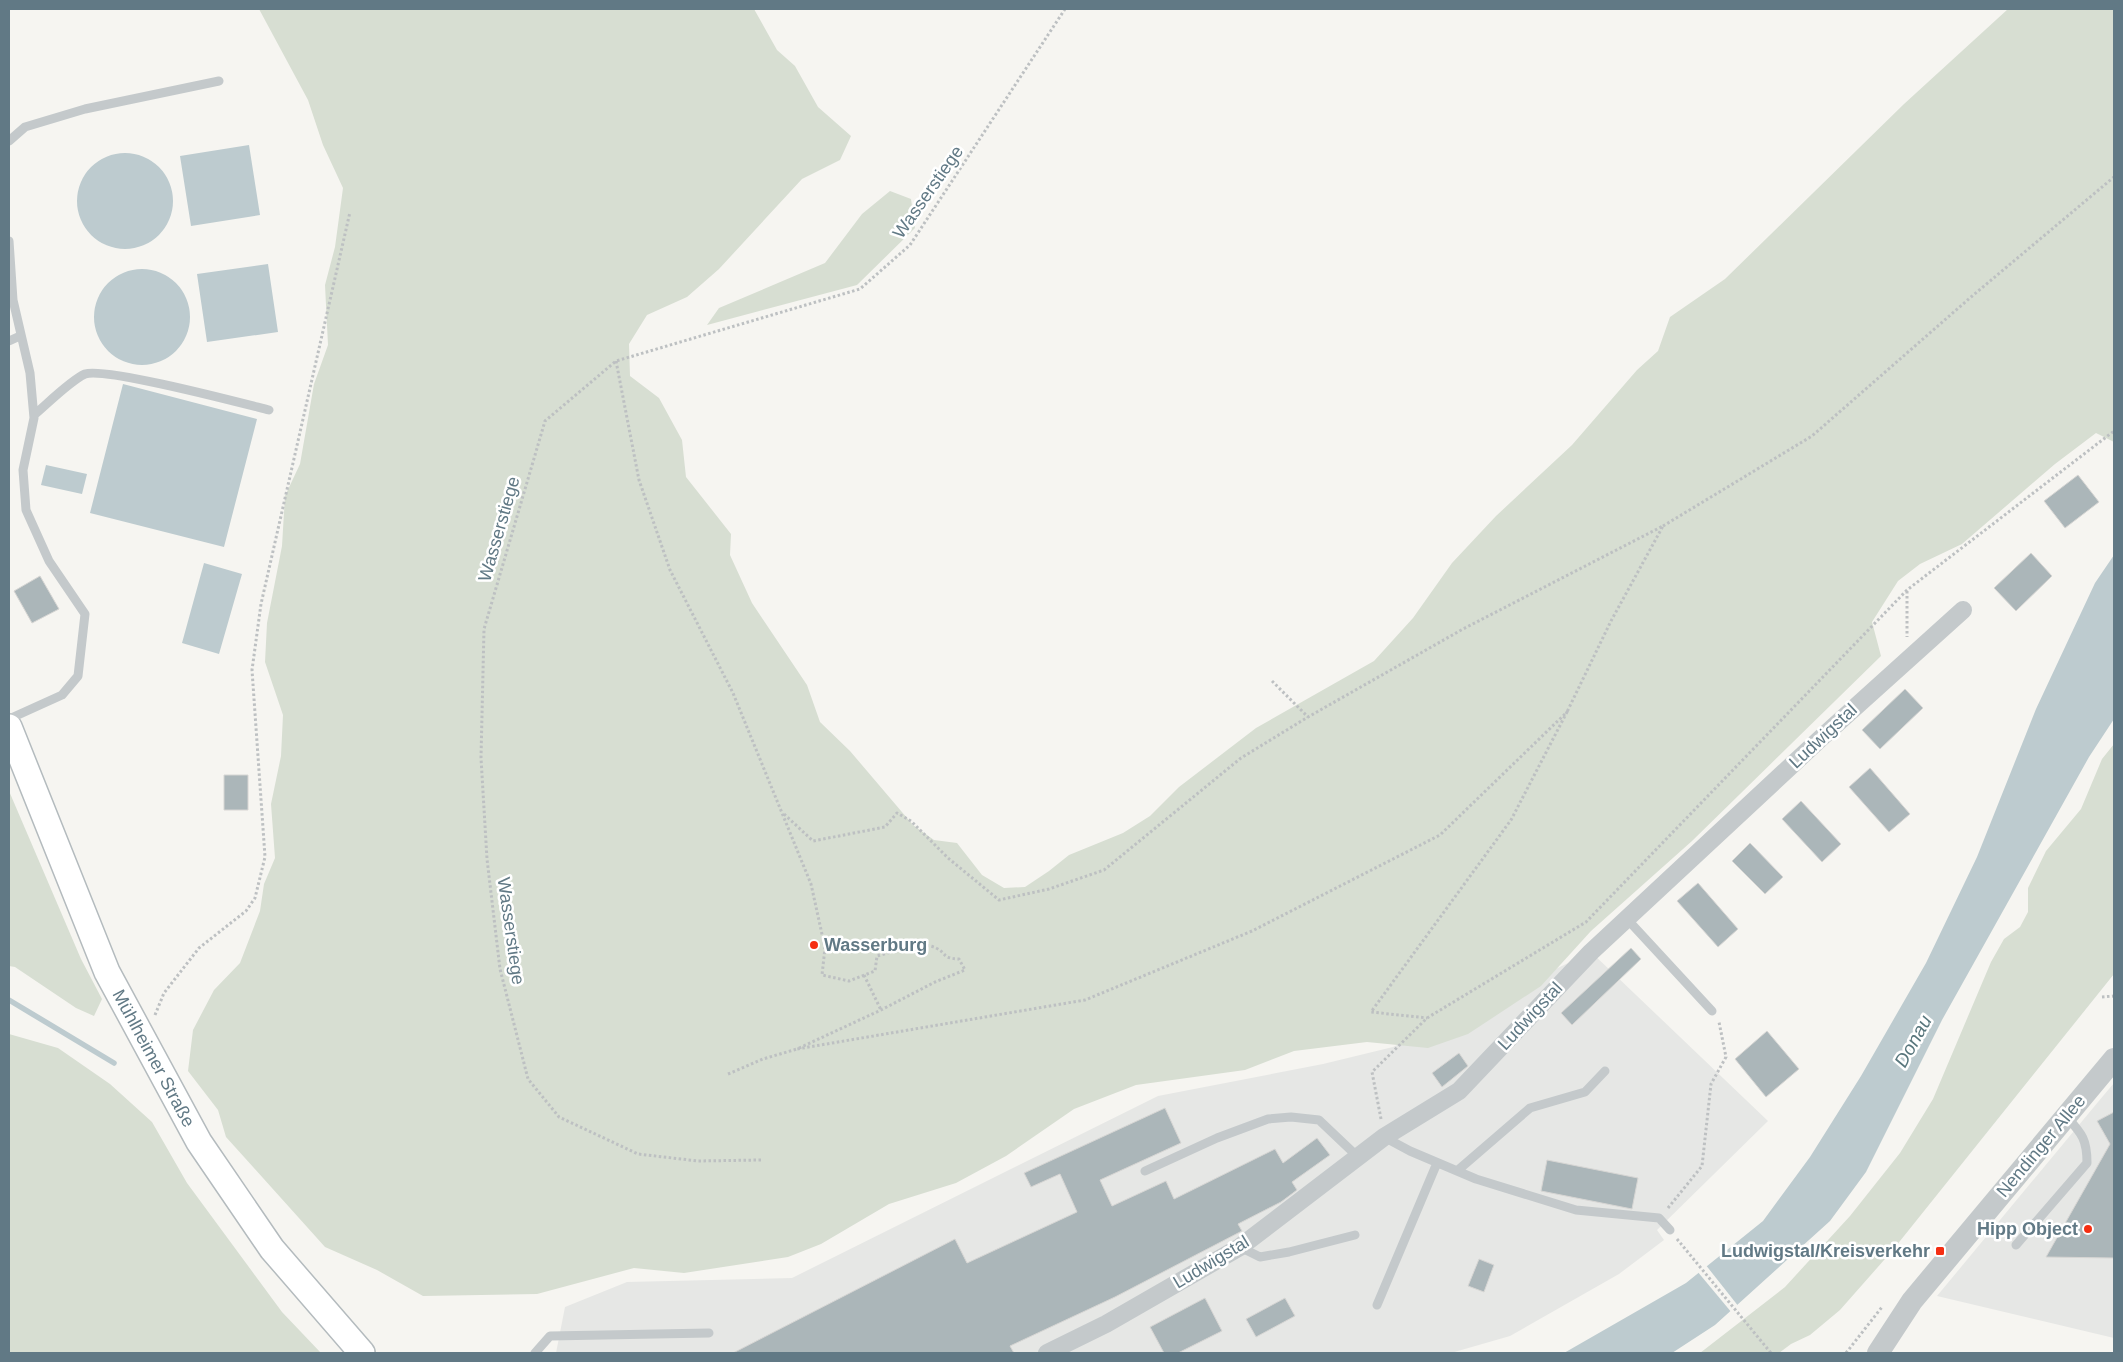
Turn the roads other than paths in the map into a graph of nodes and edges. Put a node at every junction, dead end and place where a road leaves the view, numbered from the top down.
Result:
1 (219, 81) dead end
2 (9, 141) edge
3 (9, 241) edge
4 (9, 245) edge
5 (20, 336) junction
6 (9, 341) edge
7 (269, 410) dead end
8 (34, 415) junction
9 (1962, 610) dead end
10 (9, 719) edge
11 (9, 727) edge
12 (1627, 919) junction
13 (1712, 1011) road end
14 (2114, 1059) edge
15 (1605, 1071) dead end
16 (2066, 1116) junction
17 (1384, 1137) junction
18 (1358, 1157) junction
19 (1437, 1163) junction
20 (1145, 1171) dead end
21 (1457, 1171) junction
22 (1670, 1230) road end
23 (1355, 1235) dead end
24 (2016, 1245) dead end
25 (1240, 1247) junction
26 (1377, 1306) dead end
27 (709, 1333) dead end
28 (362, 1353) edge
29 (535, 1353) edge
30 (1047, 1353) edge
31 (1878, 1353) edge

1 - 2 lane
3 - 4 lane
4 - 5 lane
5 - 6 lane
5 - 8 lane
7 - 8 lane
8 - 10 lane
9 - 12 street, Ludwigstal
11 - 28 main road, Mühlheimer Straße
12 - 13 lane
12 - 17 street, Ludwigstal
14 - 16 street, Nendinger Allee
15 - 21 lane
16 - 24 lane
16 - 31 street, Nendinger Allee
17 - 18 street, Ludwigstal
17 - 19 lane
18 - 20 lane
18 - 25 street, Ludwigstal
19 - 21 lane
19 - 26 lane
21 - 22 lane
23 - 25 lane
25 - 30 street, Ludwigstal
27 - 29 lane

